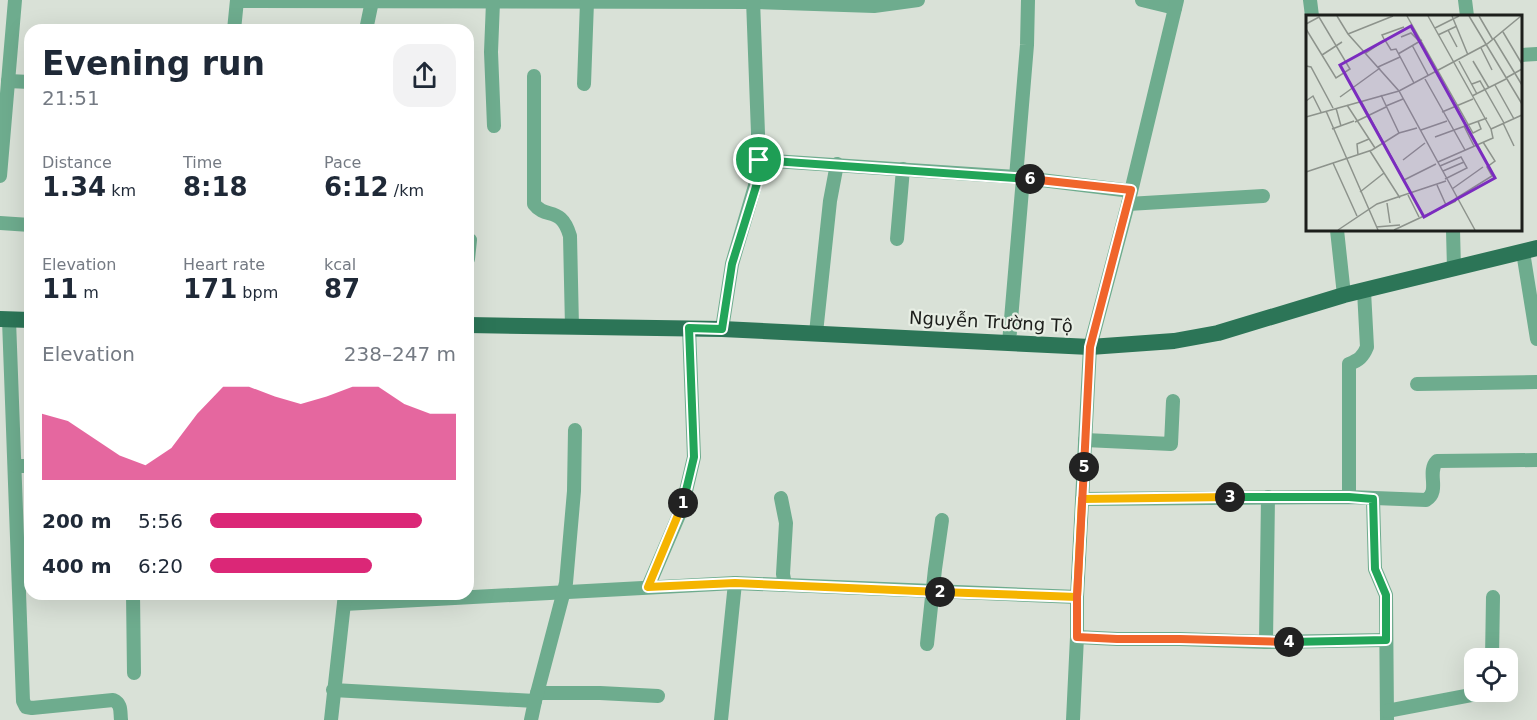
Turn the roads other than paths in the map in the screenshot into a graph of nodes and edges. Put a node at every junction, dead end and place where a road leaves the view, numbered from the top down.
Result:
1 (15, 0) edge
2 (918, 0) edge
3 (1028, 0) edge
4 (1142, 0) edge
5 (1310, 0) edge
6 (1465, 0) edge
7 (237, 1) edge
8 (753, 1) edge
9 (372, 2) junction
10 (492, 2) junction
11 (586, 2) junction
12 (896, 2) edge
13 (1176, 4) edge
14 (1312, 15) edge
15 (1467, 15) edge
16 (235, 24) edge
17 (367, 24) edge
18 (1537, 54) edge
19 (1522, 55) edge
20 (534, 76) dead end
21 (8, 81) junction
22 (24, 82) edge
23 (584, 84) dead end
24 (494, 126) dead end
25 (759, 160) junction
26 (837, 164) junction
27 (903, 169) junction
28 (0, 176) edge
29 (1019, 178) junction
30 (1263, 196) dead end
31 (1129, 197) junction
32 (0, 223) edge
33 (24, 225) edge
34 (1337, 231) edge
35 (1453, 231) edge
36 (897, 239) dead end
37 (1530, 250) edge
38 (1454, 269) junction
39 (1364, 291) junction
40 (1344, 295) junction
41 (5, 320) edge
42 (24, 320) edge
43 (474, 325) edge
44 (573, 327) junction
45 (689, 328) junction
46 (722, 329) junction
47 (816, 333) junction
48 (1537, 339) edge
49 (1008, 343) junction
50 (1090, 347) junction
51 (1537, 382) edge
52 (1417, 384) dead end
53 (1173, 401) dead end
54 (575, 430) dead end
55 (1085, 440) junction
56 (7, 446) edge
57 (1537, 460) edge
58 (15, 466) junction
59 (24, 466) edge
60 (1268, 497) junction
61 (1349, 497) junction
62 (781, 498) dead end
63 (1082, 499) junction
64 (1373, 499) junction
65 (942, 520) dead end
66 (735, 583) junction
67 (785, 585) junction
68 (648, 587) junction
69 (933, 591) junction
70 (564, 592) junction
71 (474, 595) edge
72 (1077, 597) junction
73 (1493, 597) dead end
74 (133, 600) edge
75 (344, 600) edge
76 (1077, 637) junction
77 (1386, 640) junction
78 (1266, 642) junction
79 (927, 644) dead end
80 (1492, 648) edge
81 (134, 673) dead end
82 (333, 690) junction
83 (658, 696) dead end
84 (536, 697) junction
85 (1464, 698) edge
86 (26, 714) edge
87 (1387, 716) edge
88 (121, 720) edge
89 (331, 720) edge
90 (531, 720) edge
91 (721, 720) edge
92 (1073, 720) edge

1 - 21 street
2 - 12 street
3 - 29 street
4 - 13 street
5 - 14 street
6 - 15 street
7 - 9 street
7 - 16 street
8 - 11 street
8 - 12 street
8 - 25 street
9 - 10 street
9 - 17 street
10 - 11 street
10 - 24 street
11 - 23 street
13 - 31 street
18 - 19 street
20 - 44 street
21 - 22 street
21 - 28 street
25 - 26 street
25 - 46 street
26 - 27 street
26 - 47 street
27 - 29 street
27 - 36 street
29 - 31 street
29 - 49 street
30 - 31 street
31 - 50 street
32 - 33 street
34 - 40 street
35 - 38 street
37 - 38 main road, Nguyễn Trường Tộ
37 - 48 street
38 - 39 main road, Nguyễn Trường Tộ
39 - 40 main road, Nguyễn Trường Tộ
39 - 61 street
40 - 50 main road, Nguyễn Trường Tộ
41 - 42 main road
41 - 56 street
43 - 44 main road, Nguyễn Trường Tộ
44 - 45 main road, Nguyễn Trường Tộ
45 - 46 main road, Nguyễn Trường Tộ
45 - 68 street
46 - 47 main road, Nguyễn Trường Tộ
47 - 49 main road, Nguyễn Trường Tộ
49 - 50 main road, Nguyễn Trường Tộ
50 - 55 street
51 - 52 street
53 - 55 street
54 - 70 street
55 - 63 street
56 - 58 street
57 - 64 street
58 - 59 street
58 - 86 street
60 - 61 street
60 - 63 street
60 - 78 street
61 - 64 street
62 - 67 street
63 - 72 street
64 - 77 street
65 - 69 street
66 - 67 street
66 - 68 street
66 - 91 street
67 - 69 street
68 - 70 street
69 - 72 street
69 - 79 street
70 - 71 street
70 - 84 street
72 - 76 street
73 - 80 street
74 - 81 street
75 - 82 street
76 - 78 street
76 - 92 street
77 - 78 street
77 - 87 street
82 - 84 street
82 - 89 street
83 - 84 street
84 - 90 street
85 - 87 street
86 - 88 street

